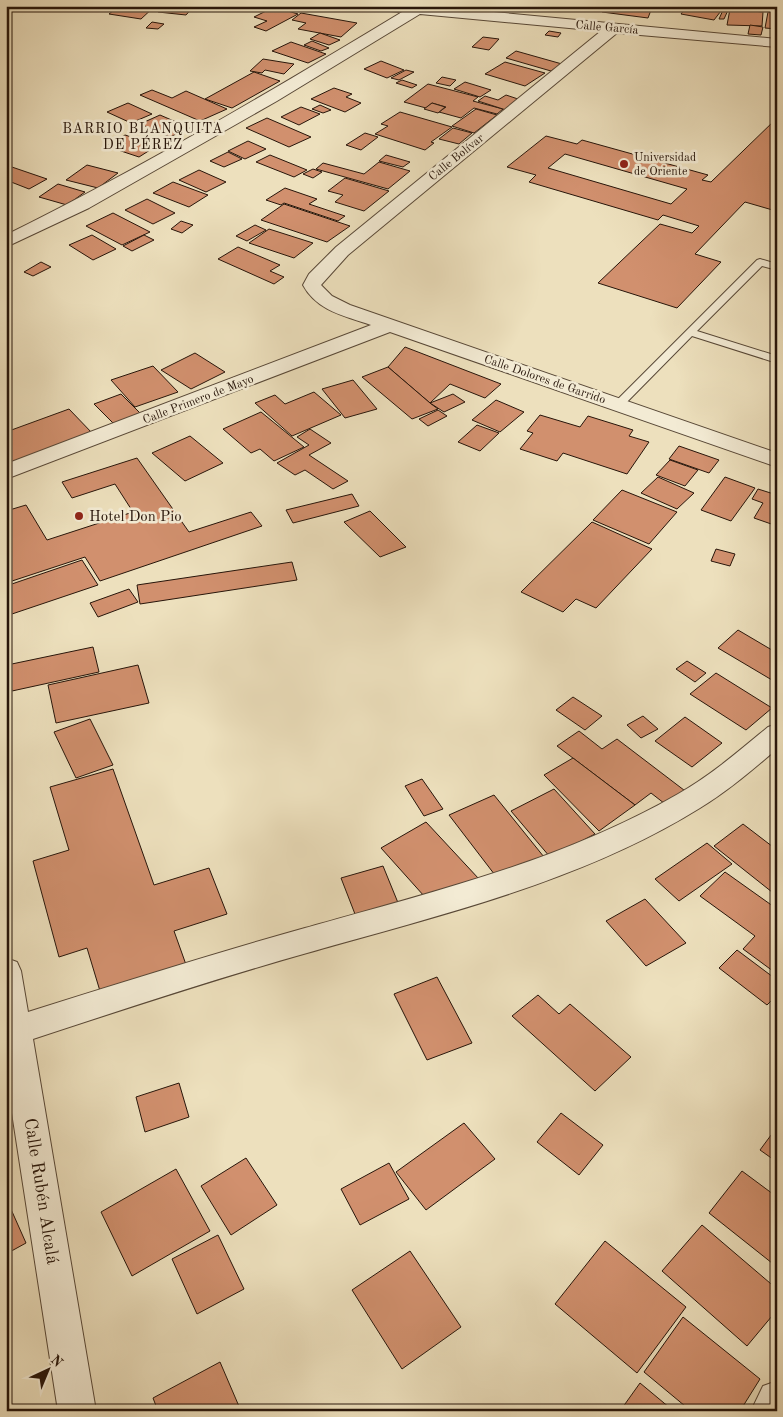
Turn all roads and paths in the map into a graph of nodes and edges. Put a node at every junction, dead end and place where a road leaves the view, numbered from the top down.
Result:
1 (378, 6) edge
2 (420, 8) edge
3 (614, 28) junction
4 (777, 43) edge
5 (6, 242) edge
6 (777, 267) edge
7 (316, 294) joint
8 (390, 325) junction
9 (690, 332) junction
10 (777, 360) edge
11 (618, 405) junction
12 (777, 460) edge
13 (6, 472) edge
14 (777, 734) edge
15 (6, 971) edge
16 (16, 1030) junction
17 (777, 1400) edge
18 (77, 1411) edge
19 (770, 1411) edge

1 - 2 street, Calle García
2 - 3 street, Calle García
2 - 5 street
3 - 4 street, Calle García
3 - 7 street, Calle Bolívar
6 - 9 lane
7 - 8 street, Calle Dolores de Garrido
8 - 11 street, Calle Dolores de Garrido
8 - 13 street, Calle Primero de Mayo
9 - 10 lane
9 - 11 lane
11 - 12 street, Calle Dolores de Garrido
14 - 16 street
15 - 16 street, Calle Rubén Alcalá
16 - 18 street, Calle Rubén Alcalá
17 - 19 street

